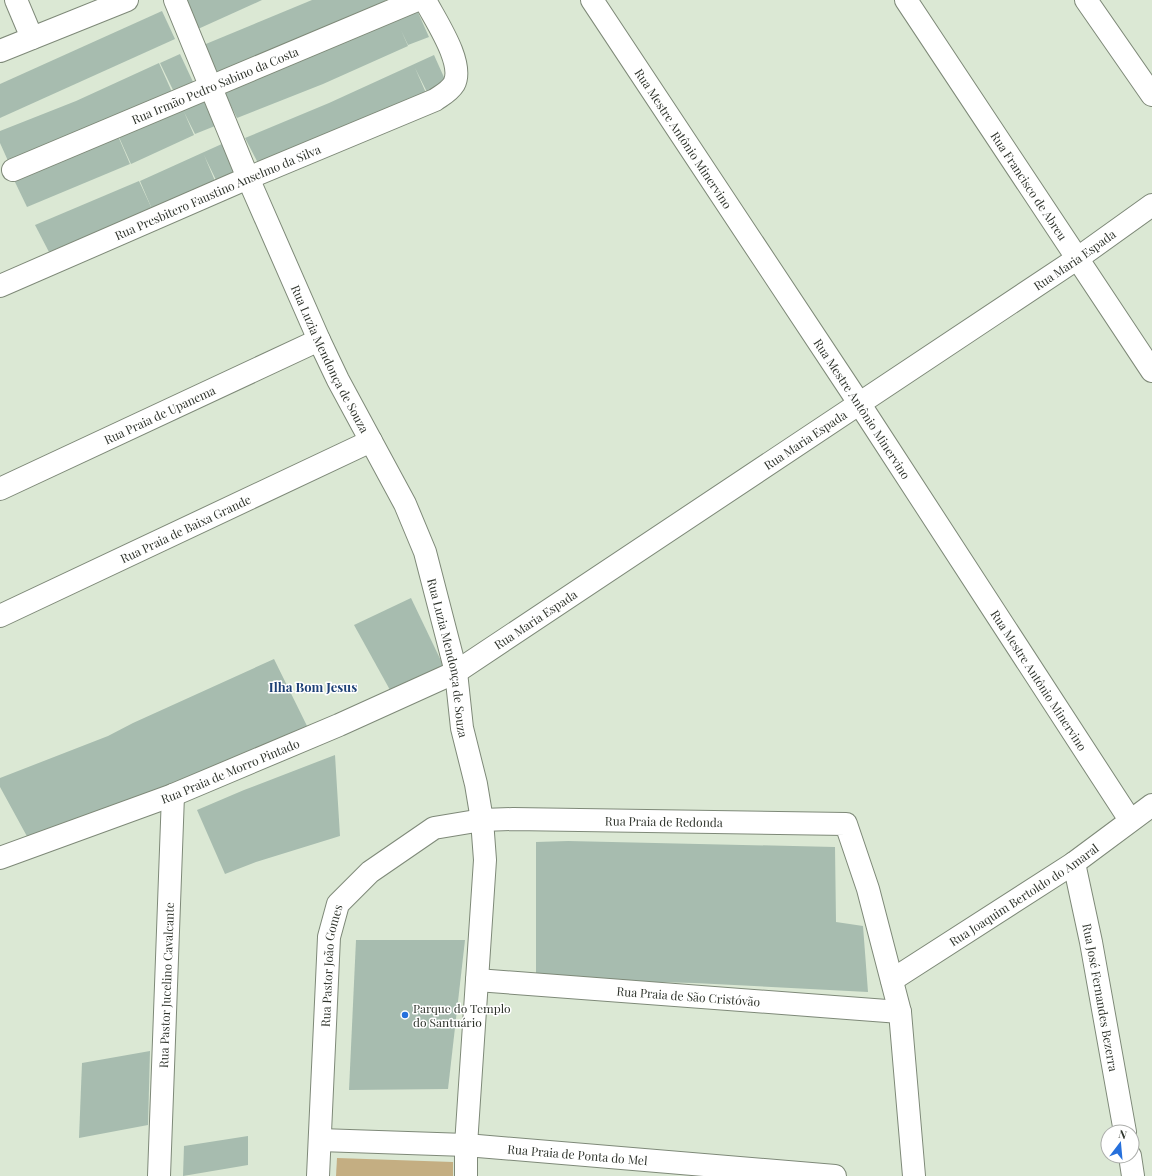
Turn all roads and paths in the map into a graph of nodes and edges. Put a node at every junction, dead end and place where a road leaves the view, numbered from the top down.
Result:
1 (16, 0) edge
2 (127, 0) edge
3 (175, 0) edge
4 (417, 0) edge
5 (425, 0) edge
6 (592, 0) edge
7 (906, 0) edge
8 (1086, 0) edge
9 (32, 38) junction
10 (0, 51) edge
11 (211, 87) junction
12 (1152, 95) edge
13 (13, 170) dead end
14 (248, 178) junction
15 (1152, 205) edge
16 (1078, 258) junction
17 (0, 286) edge
18 (319, 340) junction
19 (1152, 371) edge
20 (859, 403) junction
21 (371, 441) junction
22 (0, 489) edge
23 (0, 616) edge
24 (456, 672) junction
25 (173, 795) junction
26 (1152, 805) edge
27 (482, 820) junction
28 (1130, 820) junction
29 (0, 858) edge
30 (1074, 863) junction
31 (477, 980) junction
32 (892, 980) junction
33 (900, 1012) junction
34 (1123, 1124) edge
35 (320, 1140) junction
36 (466, 1145) junction
37 (1131, 1164) edge
38 (159, 1176) edge
39 (318, 1176) edge
40 (466, 1176) edge
41 (835, 1176) edge
42 (914, 1176) edge
43 (1133, 1176) edge

1 - 9 street
2 - 9 street
3 - 11 street, Rua Luzia Mendonça de Souza
4 - 11 street, Rua Irmão Pedro Sabino da Costa
5 - 14 street, Rua Presbitero Faustino Anselmo da Silva
6 - 20 street, Rua Mestre Antônio Minervino
7 - 16 street, Rua Francisco de Abreu
8 - 12 street
9 - 10 street
11 - 13 street, Rua Irmão Pedro Sabino da Costa
11 - 14 street, Rua Luzia Mendonça de Souza
14 - 17 street, Rua Presbitero Faustino Anselmo da Silva
14 - 18 street, Rua Luzia Mendonça de Souza
15 - 16 street, Rua Maria Espada
16 - 19 street, Rua Francisco de Abreu
16 - 20 street, Rua Maria Espada
18 - 21 street, Rua Luzia Mendonça de Souza
18 - 22 street, Rua Praia de Upanema
20 - 24 street, Rua Maria Espada
20 - 28 street, Rua Mestre Antônio Minervino
21 - 23 street, Rua Praia de Baixa Grande
21 - 24 street, Rua Luzia Mendonça de Souza
24 - 25 street, Rua Praia de Morro Pintado
24 - 27 street, Rua Luzia Mendonça de Souza
25 - 29 street, Rua Praia de Morro Pintado
25 - 38 street, Rua Pastor Jucelino Cavalcante
26 - 28 street, Rua Joaquim Bertoldo do Amaral
27 - 31 street, Rua Luzia Mendonça de Souza
27 - 32 street, Rua Praia de Redonda
27 - 35 street, Rua Pastor João Gomes
28 - 30 street, Rua Joaquim Bertoldo do Amaral
30 - 32 street, Rua Joaquim Bertoldo do Amaral
30 - 34 street, Rua José Fernandes Bezerra
31 - 33 street, Rua Praia de São Cristóvão
31 - 36 street, Rua Luzia Mendonça de Souza
32 - 33 street
33 - 42 street
35 - 36 street, Rua Praia de Ponta do Mel
35 - 39 street, Rua Pastor João Gomes
36 - 40 street, Rua Luzia Mendonça de Souza
36 - 41 street, Rua Praia de Ponta do Mel
37 - 43 street

